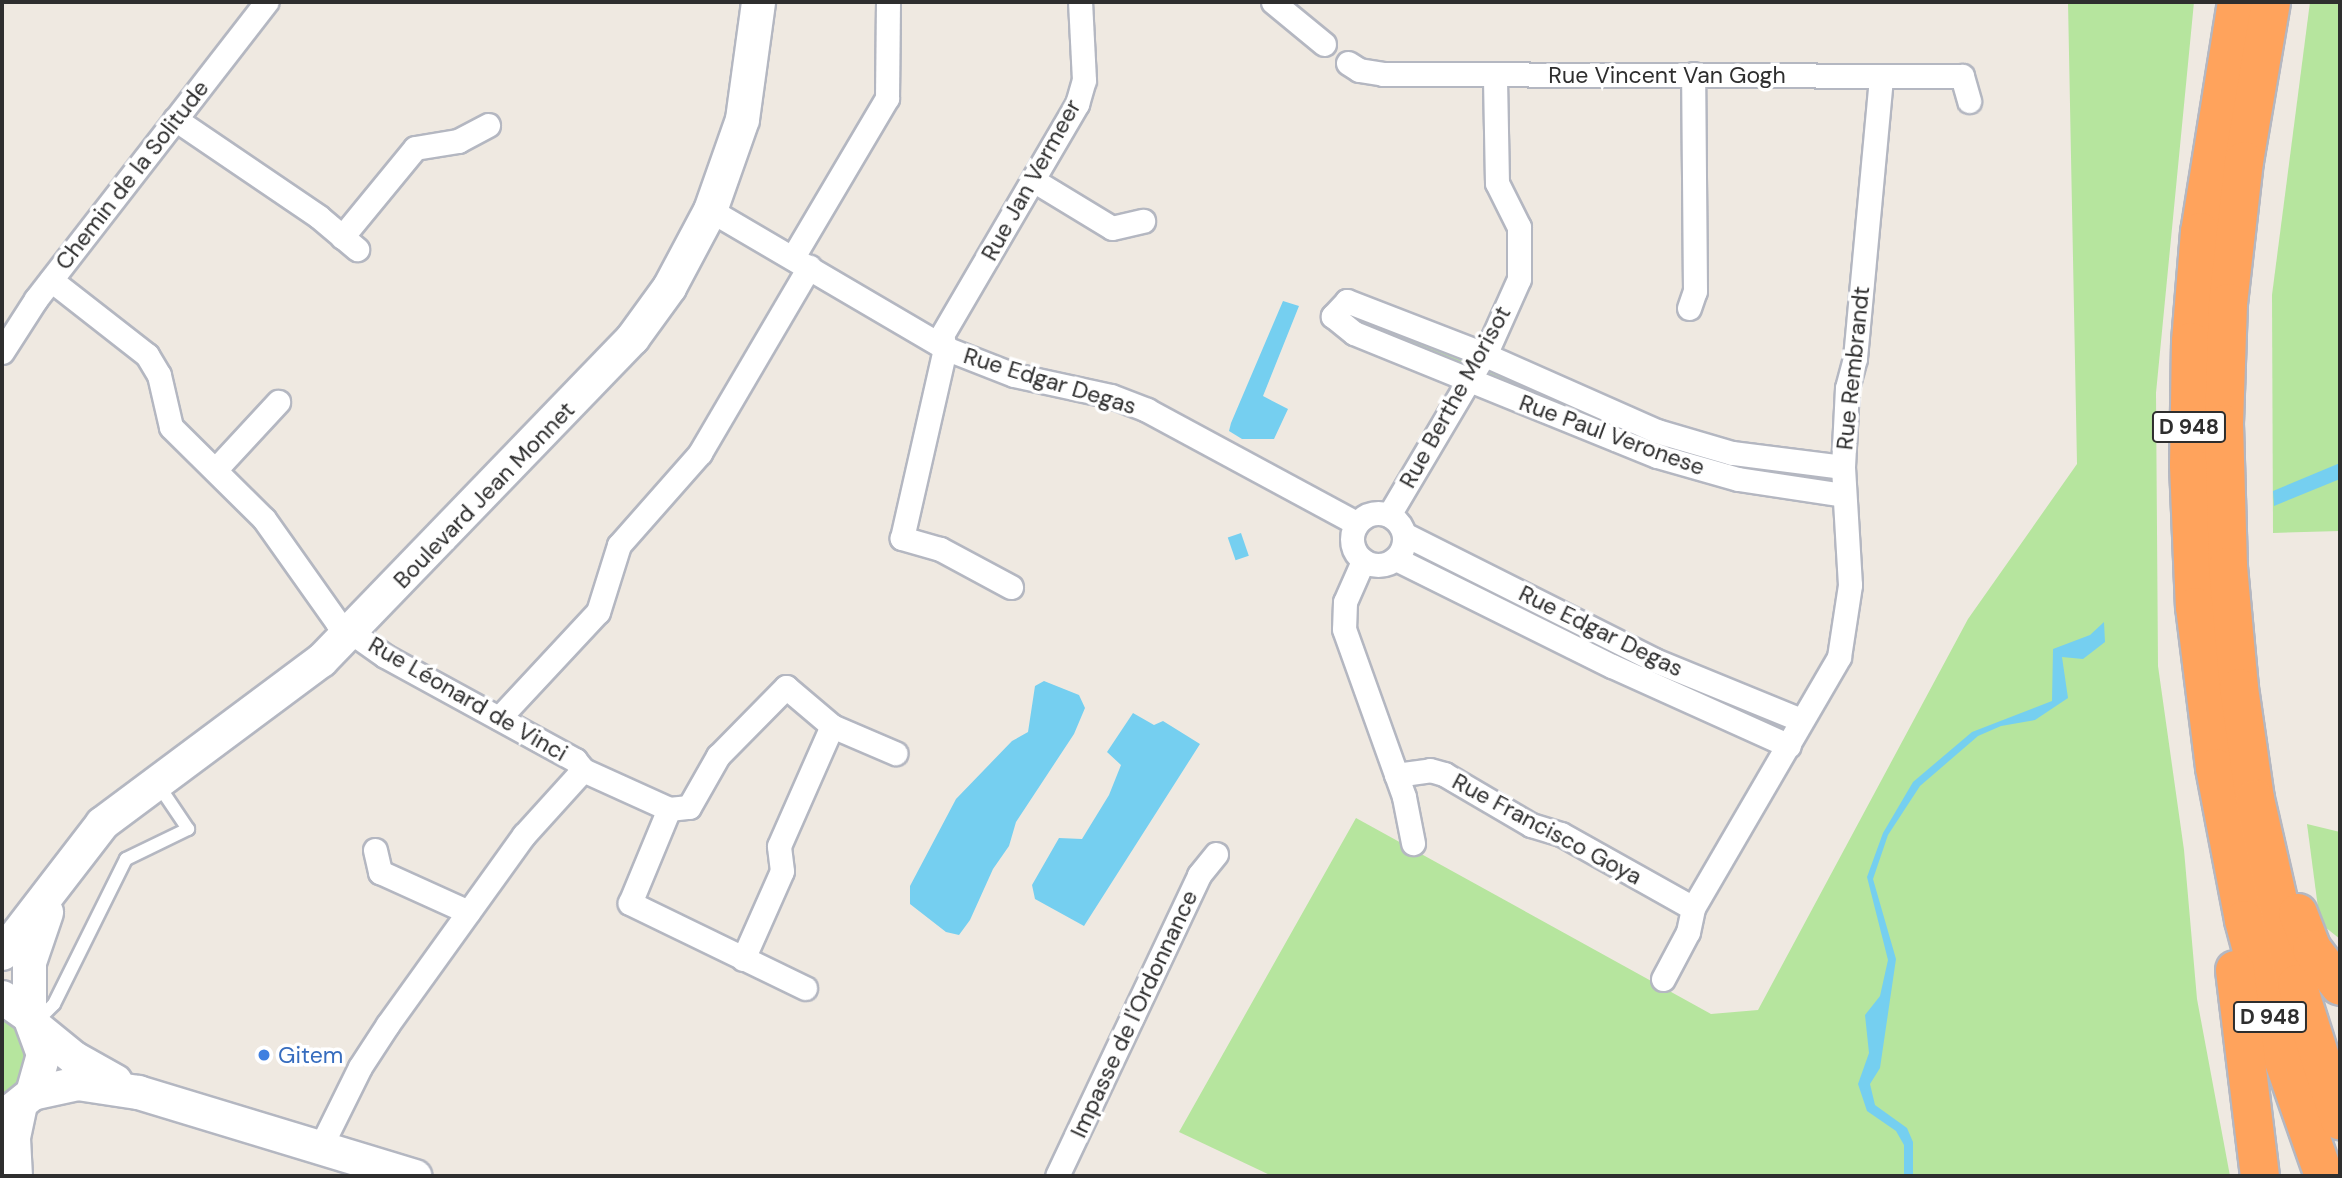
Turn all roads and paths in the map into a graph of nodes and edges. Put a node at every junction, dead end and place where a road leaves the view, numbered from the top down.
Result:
1 (266, 2) edge
2 (758, 2) edge
3 (888, 2) edge
4 (1080, 2) edge
5 (1273, 2) edge
6 (2237, 2) edge
7 (2271, 2) edge
8 (1324, 44) dead end
9 (1348, 63) dead end
10 (1495, 74) junction
11 (1693, 74) junction
12 (1881, 76) junction
13 (1969, 101) dead end
14 (176, 119) junction
15 (488, 125) dead end
16 (1033, 180) junction
17 (710, 210) junction
18 (1143, 221) dead end
19 (801, 262) junction
20 (51, 280) junction
21 (1689, 308) dead end
22 (945, 348) junction
23 (2, 352) edge
24 (1481, 353) junction
25 (1465, 380) junction
26 (278, 402) dead end
27 (1843, 467) junction
28 (215, 470) junction
29 (1844, 495) junction
30 (1389, 515) junction
31 (1356, 523) junction
32 (1404, 534) junction
33 (1396, 559) junction
34 (1363, 561) junction
35 (1011, 587) dead end
36 (350, 631) junction
37 (499, 718) junction
38 (832, 726) junction
39 (1795, 732) junction
40 (895, 753) dead end
41 (2248, 755) junction
42 (583, 770) junction
43 (1396, 775) junction
44 (157, 783) junction
45 (668, 810) junction
46 (1413, 843) dead end
47 (375, 850) dead end
48 (2230, 853) junction
49 (1216, 854) dead end
50 (56, 884) junction
51 (1693, 908) junction
52 (468, 912) junction
53 (2, 953) edge
54 (743, 959) junction
55 (1664, 979) dead end
56 (2340, 986) edge
57 (805, 988) dead end
58 (2, 997) edge
59 (33, 1023) junction
60 (138, 1092) junction
61 (18, 1106) edge
62 (2340, 1120) edge
63 (320, 1147) junction
64 (2, 1161) edge
65 (9, 1176) edge
66 (15, 1176) edge
67 (415, 1176) edge
68 (1057, 1176) edge
69 (2260, 1176) edge
70 (2324, 1176) edge

1 - 14 street, Chemin de la Solitude
2 - 17 main road, Boulevard Jean Monnet
3 - 19 street
4 - 16 street, Rue Jan Vermeer
5 - 8 street
6 - 48 highway, D 948
7 - 41 highway, D 948
9 - 10 street, Rue Vincent Van Gogh
10 - 11 street, Rue Vincent Van Gogh
10 - 24 street, Rue Berthe Morisot
11 - 12 street, Rue Vincent Van Gogh
11 - 21 street
12 - 13 street, Rue Vincent Van Gogh
12 - 27 street, Rue Rembrandt
14 - 15 street
14 - 20 street, Chemin de la Solitude
16 - 18 street
16 - 22 street, Rue Jan Vermeer
17 - 19 street, Rue Edgar Degas
17 - 36 main road, Boulevard Jean Monnet
19 - 22 street, Rue Edgar Degas
19 - 37 street
20 - 23 street, Chemin de la Solitude
20 - 28 street, Rue Léonard de Vinci
22 - 31 street, Rue Edgar Degas
22 - 35 street, Rue Jan Vermeer
24 - 25 street, Rue Berthe Morisot
24 - 25 street, Rue Paul Veronese
24 - 27 street, Rue Paul Veronese
25 - 29 street, Rue Paul Veronese
25 - 30 street, Rue Berthe Morisot
26 - 28 street
27 - 29 street, Rue Rembrandt
28 - 36 street, Rue Léonard de Vinci
29 - 39 street, Rue Rembrandt
30 - 31 street
30 - 32 street
31 - 34 street
32 - 33 street
32 - 39 street, Rue Edgar Degas
33 - 34 street
33 - 39 street, Rue Edgar Degas
34 - 43 street
36 - 37 street, Rue Léonard de Vinci
36 - 44 main road, Boulevard Jean Monnet
37 - 42 street, Rue Léonard de Vinci
38 - 40 street
38 - 45 street
38 - 54 street
39 - 51 street, Rue Rembrandt
41 - 56 highway
41 - 62 highway, D 948
42 - 45 street, Rue Léonard de Vinci
42 - 52 street
43 - 46 street
43 - 51 street, Rue Francisco Goya
44 - 50 main road, Boulevard Jean Monnet
44 - 59 lane
45 - 54 street
47 - 52 street
48 - 69 highway
48 - 70 highway, D 948
49 - 68 street, Impasse de l'Ordonnance
50 - 53 main road, Boulevard Jean Monnet
50 - 59 main road, Boulevard Jean Monnet
51 - 55 street, Rue Rembrandt
52 - 63 street
54 - 57 street
58 - 59 main road
59 - 60 main road
59 - 61 main road, Boulevard Jean Monnet
60 - 61 main road
60 - 63 main road
61 - 66 main road, Boulevard Jean Monnet
63 - 67 main road
64 - 65 main road

